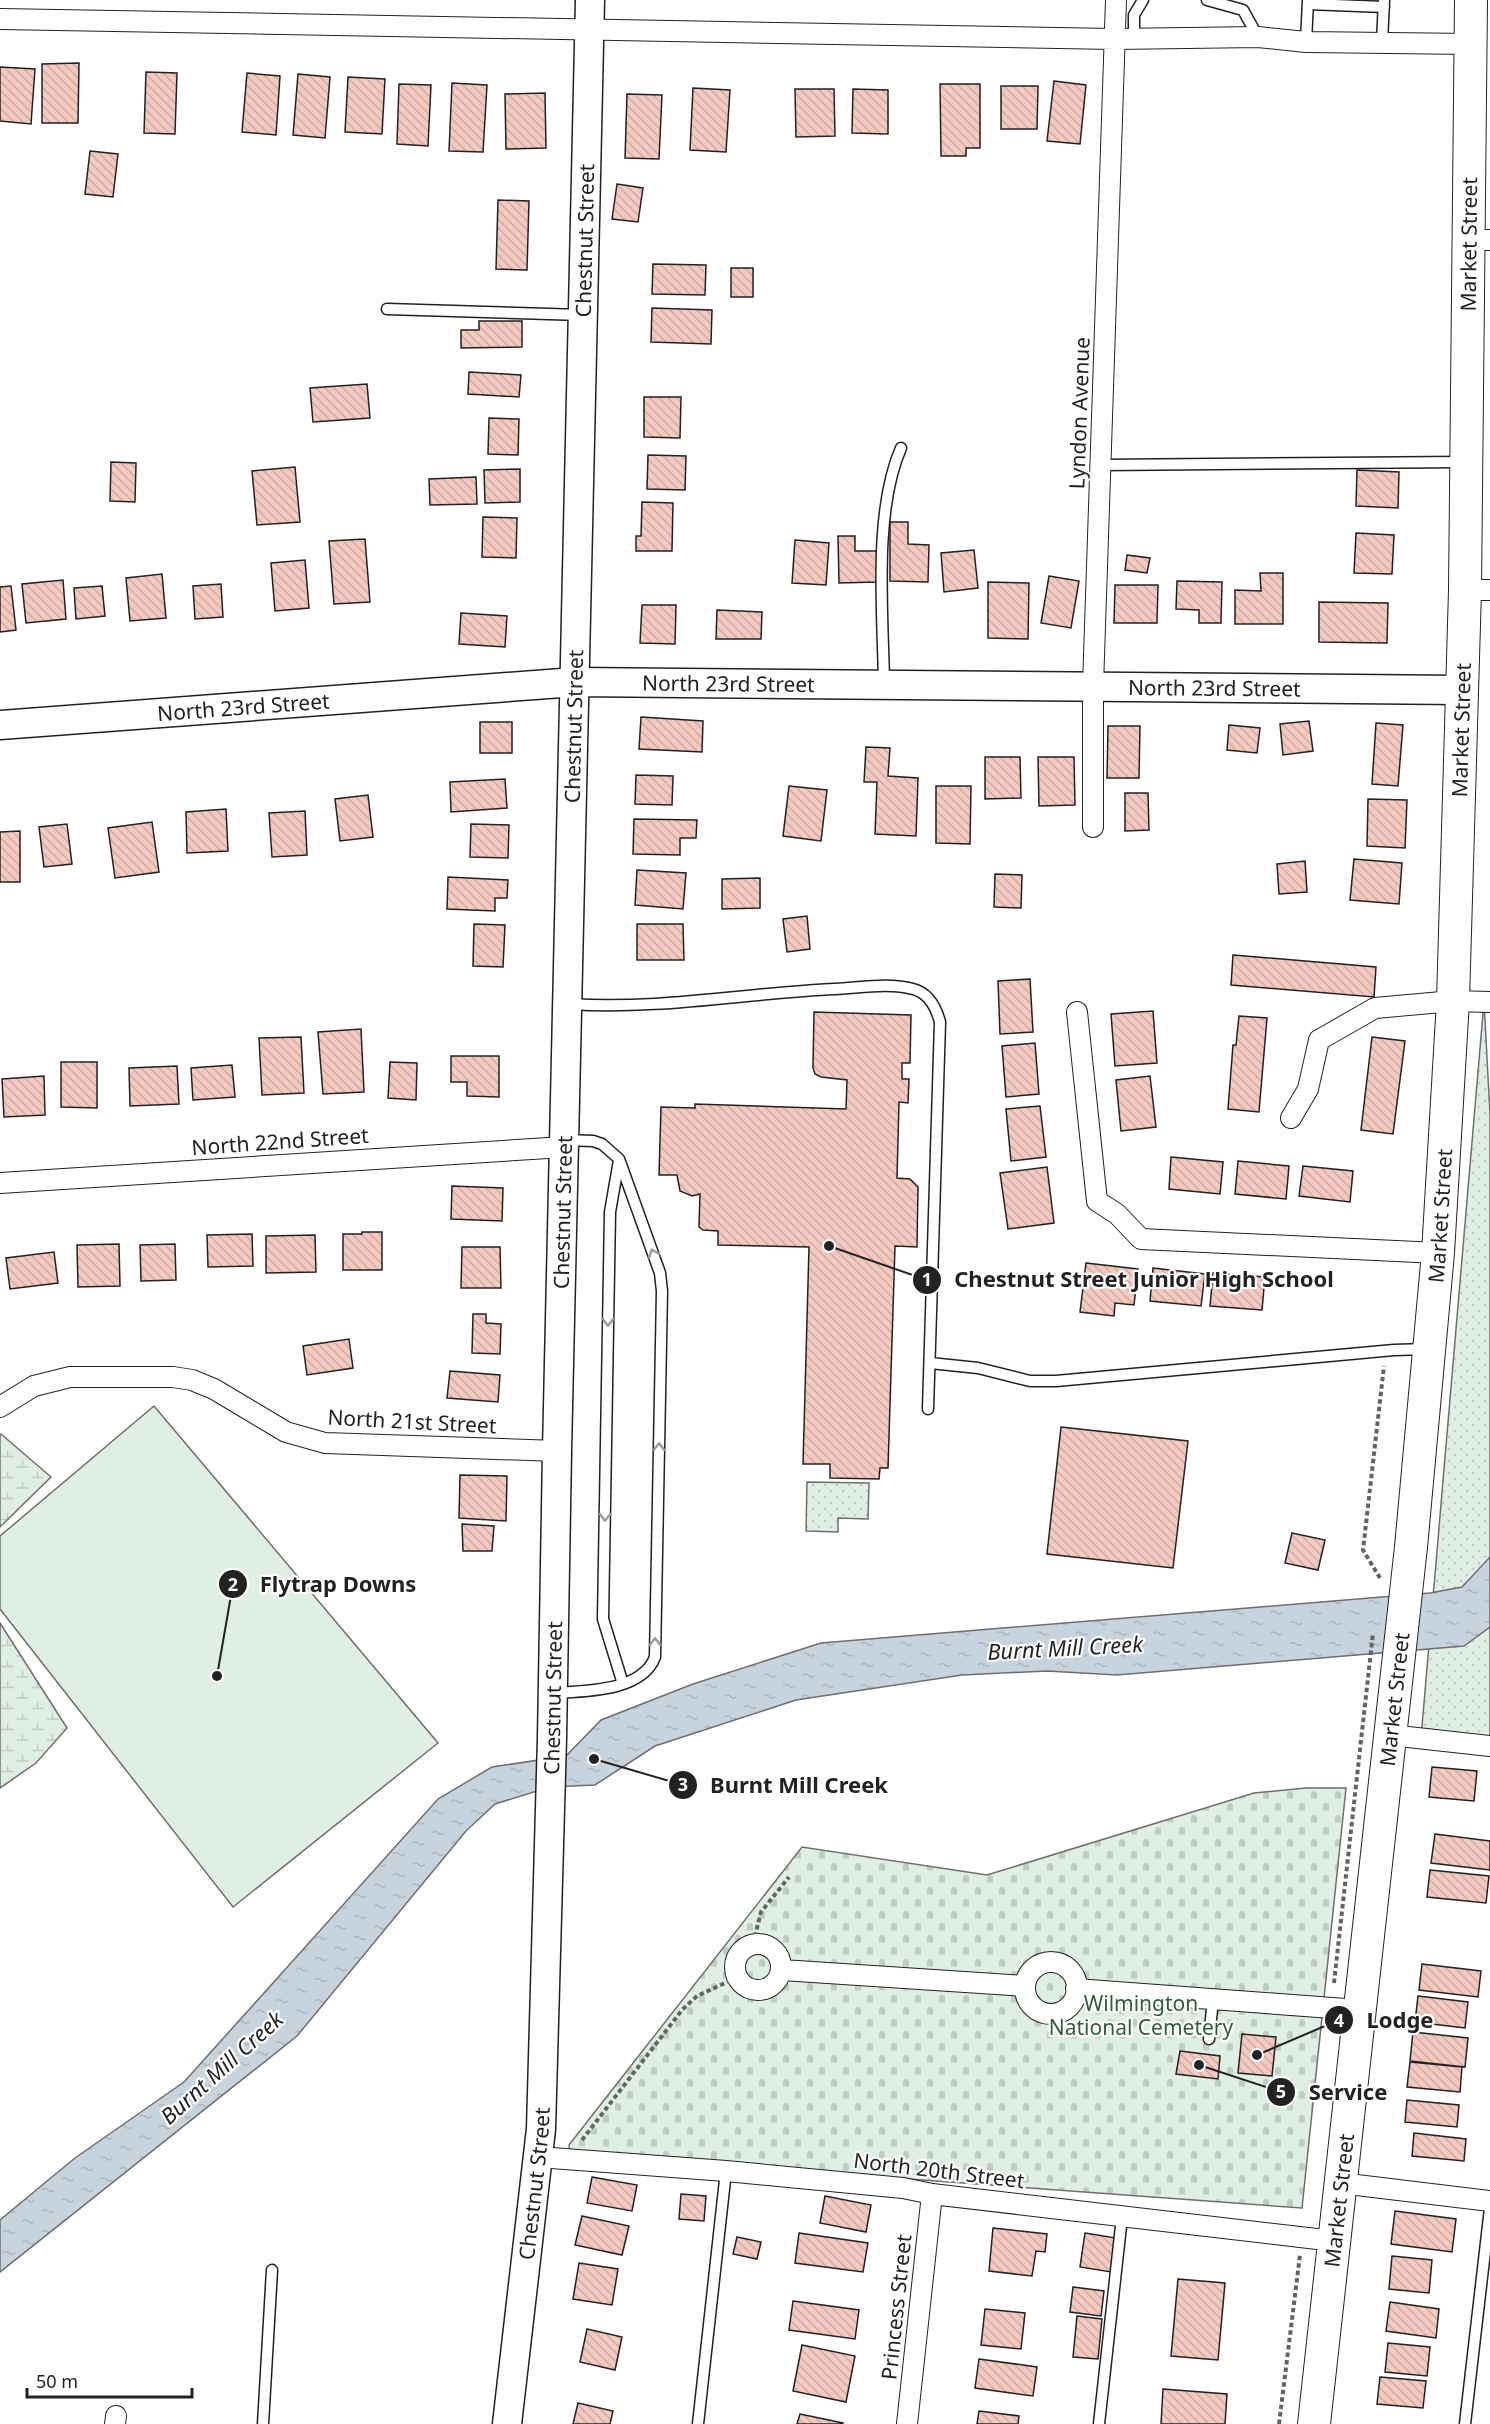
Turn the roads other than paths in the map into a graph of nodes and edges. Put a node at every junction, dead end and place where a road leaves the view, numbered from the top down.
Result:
1 (590, 0) edge
2 (1116, 0) edge
3 (1143, 0) edge
4 (1207, 0) edge
5 (1471, 0) edge
6 (1308, 2) edge
7 (1384, 3) edge
8 (0, 19) edge
9 (590, 30) junction
10 (1258, 37) junction
11 (1124, 39) junction
12 (1306, 42) junction
13 (1382, 43) junction
14 (1471, 44) junction
15 (1479, 240) edge
16 (387, 309) dead end
17 (584, 315) junction
18 (901, 448) dead end
19 (1466, 462) junction
20 (1101, 465) junction
21 (1477, 590) edge
22 (575, 682) junction
23 (884, 684) junction
24 (1093, 686) junction
25 (1461, 690) junction
26 (0, 725) edge
27 (1093, 827) dead end
28 (1453, 1001) junction
29 (1490, 1002) edge
30 (567, 1004) junction
31 (1077, 1012) dead end
32 (1291, 1118) dead end
33 (564, 1143) junction
34 (619, 1159) junction
35 (0, 1183) edge
36 (1438, 1253) junction
37 (1431, 1349) junction
38 (930, 1363) junction
39 (0, 1407) edge
40 (928, 1409) dead end
41 (556, 1451) junction
42 (623, 1684) junction
43 (553, 1693) junction
44 (1390, 1735) junction
45 (1490, 1746) edge
46 (782, 1970) junction
47 (1025, 1986) junction
48 (1077, 1989) junction
49 (1213, 1999) junction
50 (1345, 2009) junction
51 (1209, 2039) dead end
52 (537, 2157) junction
53 (726, 2171) junction
54 (1340, 2183) junction
55 (932, 2194) junction
56 (1490, 2201) edge
57 (1490, 2208) edge
58 (1122, 2217) junction
59 (1319, 2240) junction
60 (272, 2270) dead end
61 (263, 2424) edge
62 (507, 2424) edge
63 (698, 2424) edge
64 (907, 2424) edge
65 (1099, 2424) edge
66 (1314, 2424) edge
67 (1465, 2424) edge

1 - 9 street, Chestnut Street
2 - 11 street, Lyndon Avenue
3 - 11 lane
4 - 10 lane
5 - 14 main road, Market Street
6 - 7 lane
6 - 12 lane
7 - 13 lane
8 - 9 street
9 - 11 street
9 - 17 street, Chestnut Street
10 - 11 street
10 - 12 street
11 - 20 street, Lyndon Avenue
12 - 13 street
13 - 14 street
14 - 15 main road, Market Street
15 - 19 main road, Market Street
16 - 17 lane
17 - 22 street, Chestnut Street
18 - 23 lane
19 - 20 lane
19 - 21 main road, Market Street
20 - 24 street, Lyndon Avenue
21 - 25 main road, Market Street
22 - 23 street, North 23rd Street
22 - 26 street, North 23rd Street
22 - 30 street, Chestnut Street
23 - 24 street, North 23rd Street
24 - 25 street, North 23rd Street
24 - 27 street, Lyndon Avenue
25 - 28 main road, Market Street
28 - 29 street
28 - 32 street
28 - 36 main road, Market Street
30 - 33 street, Chestnut Street
30 - 38 lane
31 - 36 street
33 - 34 lane
33 - 35 street, North 22nd Street
33 - 41 street, Chestnut Street
34 -> 42 lane
42 -> 34 lane
36 - 37 main road, Market Street
37 - 38 lane
37 - 44 main road, Market Street
38 - 40 lane
39 - 41 street, North 21st Street
41 - 43 street, Chestnut Street
42 - 43 lane
43 - 52 street, Chestnut Street
44 - 45 street
44 - 50 main road, Market Street
46 - 46 street
46 - 47 street
47 - 48 street
47 - 48 street
48 - 49 street
49 - 50 street
49 - 51 lane
50 - 54 main road, Market Street
52 - 53 street, North 20th Street
52 - 62 street, Chestnut Street
53 - 55 street, North 20th Street
53 - 63 lane
54 - 56 street
54 - 59 main road, Market Street
55 - 58 street, North 20th Street
55 - 64 street, Princess Street
57 - 67 lane
58 - 59 street, North 20th Street
58 - 65 lane
59 - 66 main road, Market Street
60 - 61 lane

